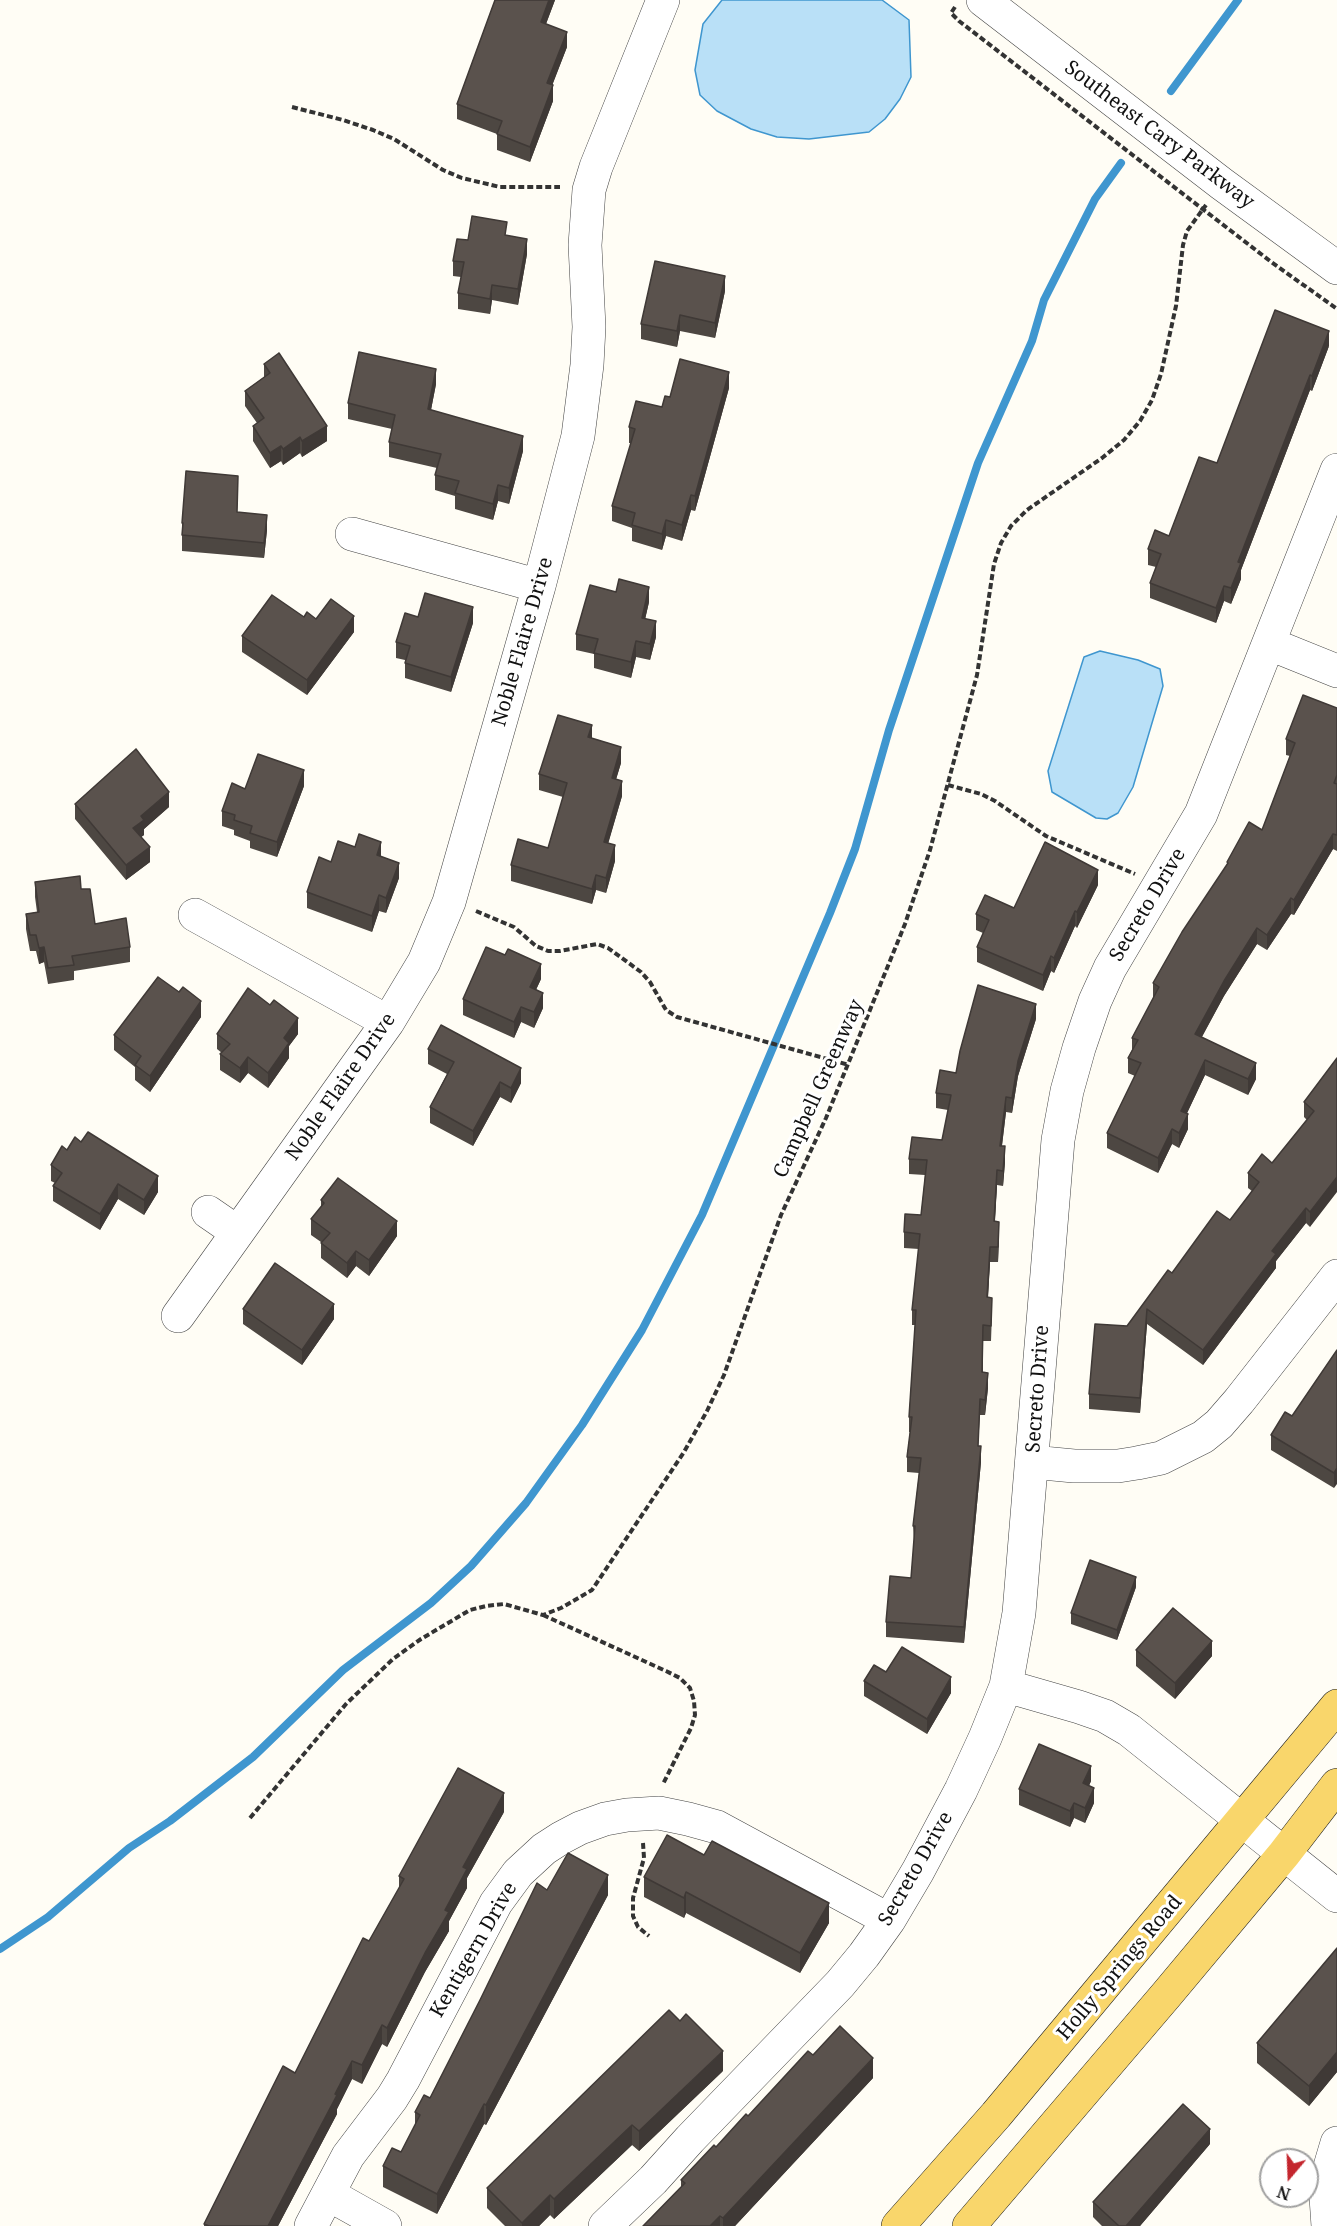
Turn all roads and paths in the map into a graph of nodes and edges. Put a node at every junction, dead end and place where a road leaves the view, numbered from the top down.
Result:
1 (663, 0) edge
2 (983, 0) edge
3 (951, 13) dead end
4 (292, 108) dead end
5 (567, 187) dead end
6 (1202, 209) junction
7 (1337, 268) edge
8 (1337, 309) edge
9 (1337, 470) edge
10 (352, 534) dead end
11 (538, 586) junction
12 (1270, 644) junction
13 (1337, 671) edge
14 (948, 785) junction
15 (1138, 875) dead end
16 (473, 910) dead end
17 (195, 915) dead end
18 (388, 1022) junction
19 (849, 1065) junction
20 (208, 1212) dead end
21 (237, 1232) junction
22 (1337, 1276) edge
23 (178, 1316) dead end
24 (1032, 1462) junction
25 (543, 1615) junction
26 (1006, 1686) junction
27 (1337, 1706) edge
28 (1337, 1785) edge
29 (661, 1789) dead end
30 (250, 1818) dead end
31 (1242, 1821) junction
32 (643, 1839) dead end
33 (1284, 1854) junction
34 (1337, 1896) edge
35 (889, 1920) junction
36 (649, 1936) dead end
37 (1337, 2143) edge
38 (328, 2194) junction
39 (310, 2226) edge
40 (385, 2226) edge
41 (605, 2226) edge
42 (898, 2226) edge
43 (969, 2226) edge
44 (1328, 2226) edge

1 - 11 street, Noble Flaire Drive
2 - 7 street, Southeast Cary Parkway
3 - 6 path
4 - 5 path
6 - 8 path
6 - 14 path, Campbell Greenway
9 - 12 street, Secreto Drive
10 - 11 street
11 - 18 street, Noble Flaire Drive
12 - 13 street
12 - 24 street, Secreto Drive
14 - 15 path
14 - 19 path, Campbell Greenway
16 - 19 path
17 - 18 street
18 - 21 street, Noble Flaire Drive
19 - 25 path, Campbell Greenway
20 - 21 street
21 - 23 street, Noble Flaire Drive
22 - 24 street
24 - 26 street, Secreto Drive
25 - 29 path
25 - 30 path
26 - 31 street
26 - 35 street, Secreto Drive
27 - 31 main road, Holly Springs Road
28 - 33 main road
31 - 33 street
31 - 42 main road, Holly Springs Road
32 - 36 path
33 - 34 street
33 - 43 main road
35 - 38 street, Kentigern Drive
35 - 41 street, Secreto Drive
37 - 44 street
38 - 39 street, Kentigern Drive
38 - 40 street

